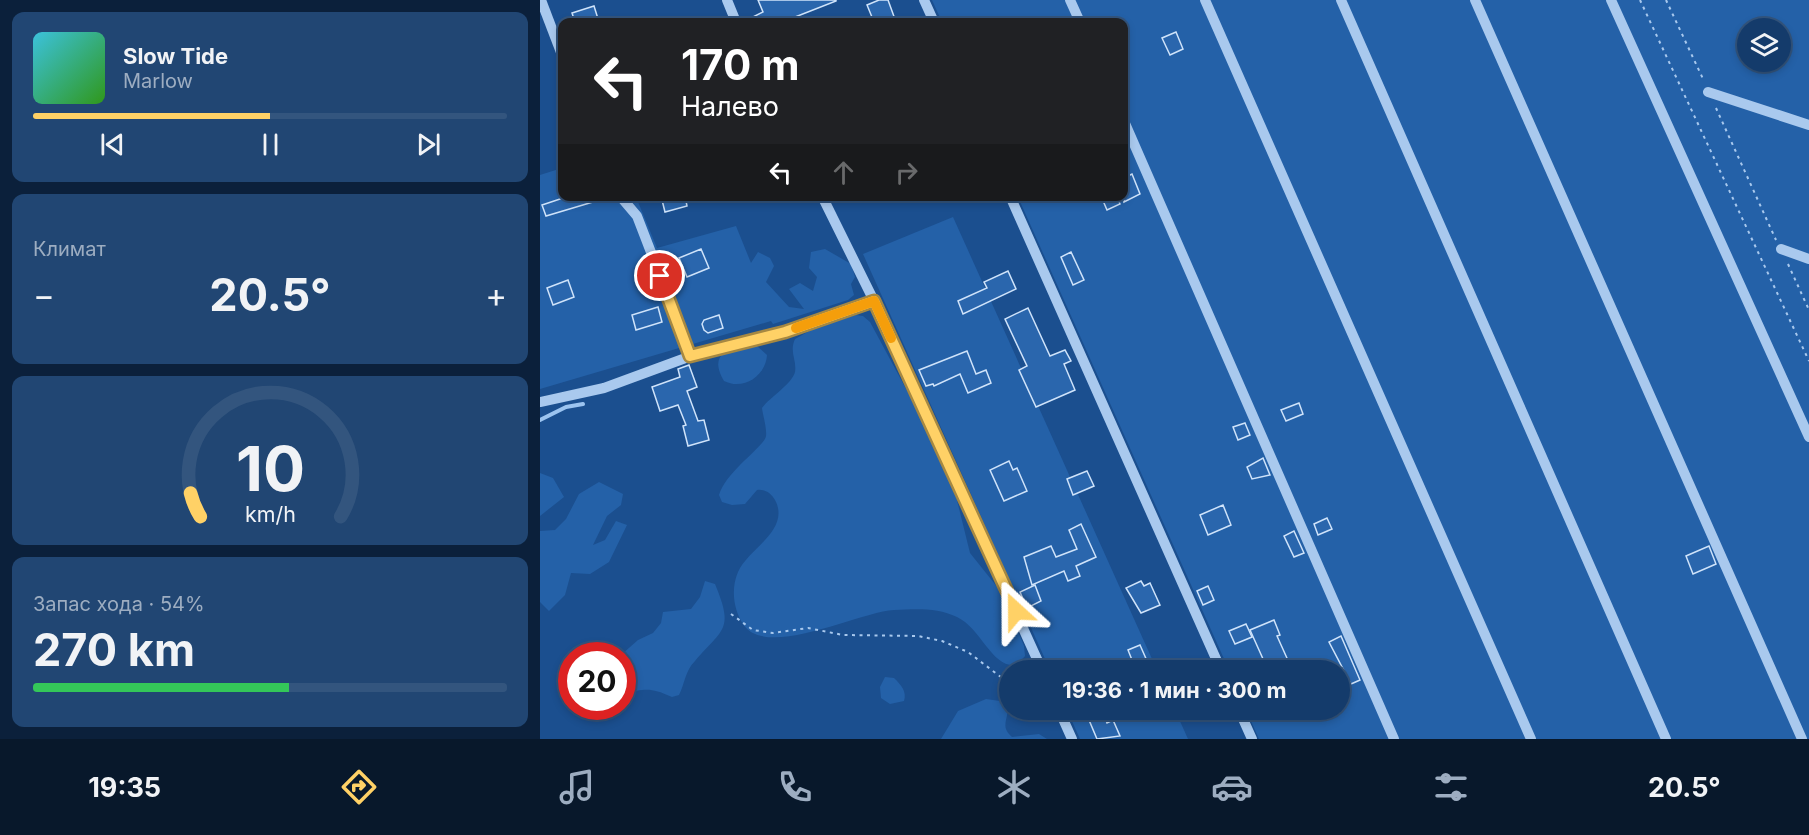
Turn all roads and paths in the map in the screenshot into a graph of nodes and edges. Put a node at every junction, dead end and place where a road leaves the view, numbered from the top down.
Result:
1 (541, 0) edge
2 (727, 0) edge
3 (924, 0) edge
4 (1070, 0) edge
5 (1205, 0) edge
6 (1341, 0) edge
7 (1475, 0) edge
8 (1611, 0) edge
9 (1640, 0) edge
10 (1666, 0) edge
11 (734, 18) edge
12 (932, 18) edge
13 (1078, 18) edge
14 (558, 45) edge
15 (1708, 92) junction
16 (1809, 125) edge
17 (1128, 130) edge
18 (624, 201) edge
19 (824, 201) edge
20 (1012, 201) edge
21 (1781, 249) junction
22 (1809, 258) edge
23 (874, 301) junction
24 (1809, 310) edge
25 (690, 356) junction
26 (1809, 361) edge
27 (540, 402) edge
28 (1809, 437) edge
29 (731, 614) dead end
30 (1037, 660) edge
31 (1217, 660) edge
32 (999, 676) edge
33 (1063, 720) edge
34 (1243, 720) edge
35 (1072, 739) edge
36 (1252, 739) edge
37 (1394, 739) edge
38 (1531, 739) edge
39 (1666, 739) edge
40 (1802, 739) edge

1 - 14 lane
2 - 11 lane
3 - 12 lane
4 - 13 lane
5 - 38 lane
6 - 39 lane
7 - 40 lane
8 - 28 lane
9 - 26 path
10 - 15 path
15 - 16 lane
15 - 21 path
17 - 37 lane
18 - 25 lane
19 - 23 lane
20 - 31 lane
21 - 22 lane
21 - 24 path
23 - 25 lane
23 - 30 lane
25 - 27 lane
29 - 32 path
33 - 35 lane
34 - 36 lane

